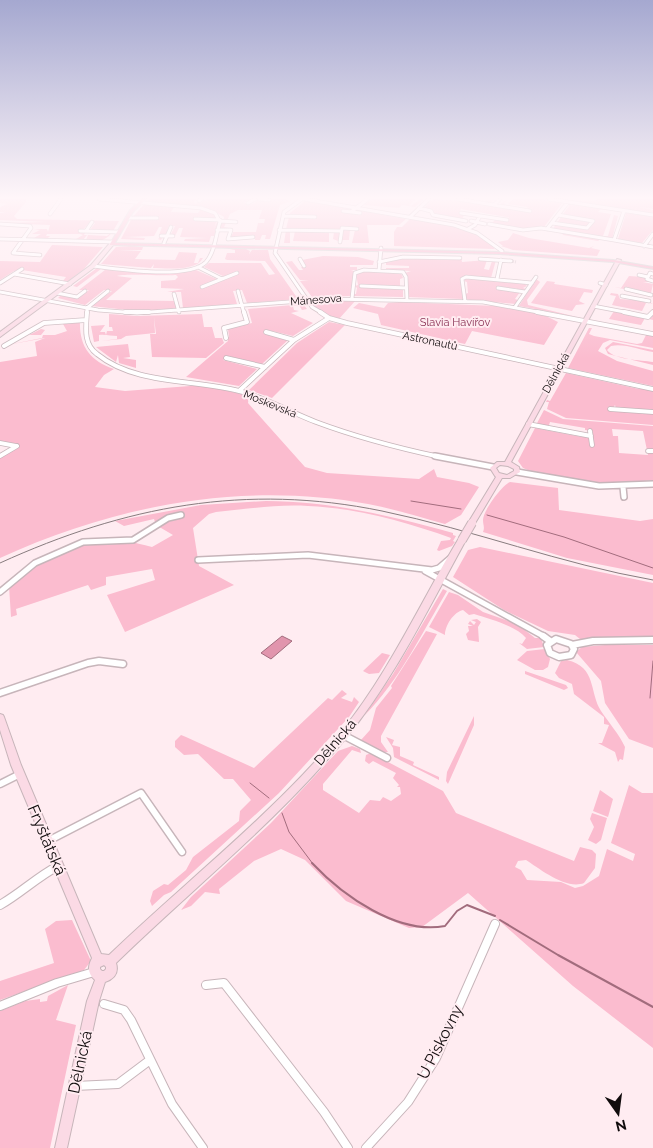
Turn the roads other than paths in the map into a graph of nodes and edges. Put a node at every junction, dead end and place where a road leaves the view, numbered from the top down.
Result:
1 (15, 253) edge
2 (104, 253) edge
3 (209, 253) edge
4 (276, 253) edge
5 (380, 253) edge
6 (494, 253) edge
7 (507, 253) joint
8 (529, 253) edge
9 (40, 255) dead end
10 (460, 258) dead end
11 (480, 259) dead end
12 (300, 260) dead end
13 (501, 260) junction
14 (511, 261) tunnel mouth
15 (619, 261) junction
16 (379, 262) junction
17 (92, 266) junction
18 (304, 266) dead end
19 (653, 266) edge
20 (198, 267) junction
21 (22, 269) dead end
22 (379, 270) junction
23 (410, 271) dead end
24 (401, 272) junction
25 (237, 273) dead end
26 (14, 274) junction
27 (653, 274) edge
28 (639, 275) dead end
29 (536, 276) dead end
30 (648, 276) junction
31 (222, 279) junction
32 (495, 279) junction
33 (653, 281) edge
34 (0, 283) edge
35 (532, 283) junction
36 (70, 284) junction
37 (361, 286) dead end
38 (202, 287) dead end
39 (406, 288) junction
40 (498, 288) dead end
41 (626, 289) dead end
42 (85, 291) dead end
43 (108, 291) dead end
44 (238, 291) dead end
45 (0, 292) edge
46 (525, 292) junction
47 (57, 294) junction
48 (174, 294) dead end
49 (652, 295) edge
50 (622, 296) dead end
51 (352, 298) junction
52 (47, 300) junction
53 (407, 300) junction
54 (307, 301) junction
55 (465, 301) junction
56 (651, 302) edge
57 (243, 306) junction
58 (515, 306) junction
59 (593, 306) junction
60 (87, 308) junction
61 (179, 312) junction
62 (653, 312) edge
63 (329, 318) junction
64 (86, 320) junction
65 (585, 320) junction
66 (266, 332) dead end
67 (653, 334) edge
68 (0, 335) edge
69 (226, 338) dead end
70 (294, 340) junction
71 (4, 346) dead end
72 (226, 358) dead end
73 (265, 367) junction
74 (559, 369) junction
75 (653, 389) edge
76 (240, 391) junction
77 (610, 409) dead end
78 (653, 412) edge
79 (528, 424) junction
80 (0, 444) edge
81 (592, 445) dead end
82 (0, 456) edge
83 (507, 463) junction
84 (493, 467) junction
85 (517, 472) junction
86 (500, 476) junction
87 (653, 484) edge
88 (623, 487) junction
89 (624, 497) dead end
90 (181, 515) dead end
91 (454, 555) junction
92 (198, 560) dead end
93 (418, 569) junction
94 (440, 579) junction
95 (0, 592) edge
96 (653, 640) edge
97 (550, 641) junction
98 (572, 645) junction
99 (123, 664) dead end
100 (0, 693) edge
101 (0, 717) edge
102 (343, 735) junction
103 (387, 758) dead end
104 (20, 774) junction
105 (0, 784) edge
106 (48, 842) junction
107 (182, 852) dead end
108 (58, 866) junction
109 (0, 905) edge
110 (495, 924) dead end
111 (105, 961) junction
112 (97, 975) junction
113 (206, 985) dead end
114 (104, 1004) dead end
115 (0, 1006) edge
116 (150, 1060) junction
117 (74, 1086) junction
118 (61, 1148) edge
119 (203, 1148) edge
120 (348, 1148) edge
121 (366, 1148) edge

1 - 9 street
2 - 17 street
3 - 20 street
4 - 54 street, Astronautů
5 - 16 street
6 - 7 main road
7 - 15 main road
8 - 15 main road
10 - 16 street
11 - 13 street
12 - 18 street
13 - 14 street
13 - 32 street
15 - 19 main road
15 - 59 street, Dělnická
16 - 22 street
17 - 20 street
17 - 36 street
20 - 31 street
21 - 26 street
22 - 24 street
22 - 51 street
23 - 24 street
24 - 39 street
25 - 31 street
26 - 34 street
26 - 36 street
27 - 30 street
28 - 30 street
29 - 35 street
30 - 33 street
31 - 38 street
32 - 35 street
32 - 55 street
35 - 46 street
36 - 47 street
37 - 39 street
39 - 53 street
40 - 46 street
41 - 49 street
42 - 47 street
43 - 60 street
44 - 57 street
45 - 52 street, Mánesova
46 - 58 street
47 - 52 street
48 - 61 street
49 - 56 street
50 - 56 street
51 - 53 street, Mánesova
51 - 54 street, Mánesova
52 - 60 street, Mánesova
52 - 68 street
53 - 55 street, Mánesova
54 - 57 street, Mánesova
54 - 63 street, Astronautů
55 - 58 street, Mánesova
57 - 61 street, Mánesova
57 - 69 street
58 - 65 street, Mánesova
59 - 62 street
59 - 65 street, Dělnická
60 - 61 street, Mánesova
60 - 64 street, Moskevská
63 - 70 street
63 - 74 street, Astronautů
64 - 71 street
64 - 76 street, Moskevská
65 - 67 street, Mánesova
65 - 74 street, Dělnická
66 - 70 street
70 - 73 street
72 - 73 street
73 - 76 street
74 - 75 street, Astronautů
74 - 79 street, Dělnická
76 - 84 street, Moskevská
77 - 78 street
79 - 81 street
79 - 83 street, Dělnická
80 - 82 street
83 - 84 street
83 - 85 street
84 - 86 street
85 - 86 street
85 - 88 street
86 - 91 street, Dělnická, bridge
87 - 88 street
88 - 89 street
90 - 95 street
91 - 93 street
91 - 94 street, Dělnická
92 - 93 street
93 - 94 street
94 - 97 street
94 - 102 street, Dělnická
96 - 98 street
97 - 98 street
97 - 98 street
99 - 100 street
101 - 104 street, Fryštátská
102 - 103 street
102 - 111 street, Dělnická
104 - 105 street
104 - 106 street, Fryštátská
106 - 107 street
106 - 108 street, Fryštátská
108 - 109 street
108 - 111 street, Fryštátská
110 - 121 street, U Pískovny
111 - 112 street, Dělnická
112 - 115 street
112 - 117 street, Dělnická
113 - 120 street
114 - 116 street
116 - 117 street
116 - 119 street
117 - 118 street, Dělnická

